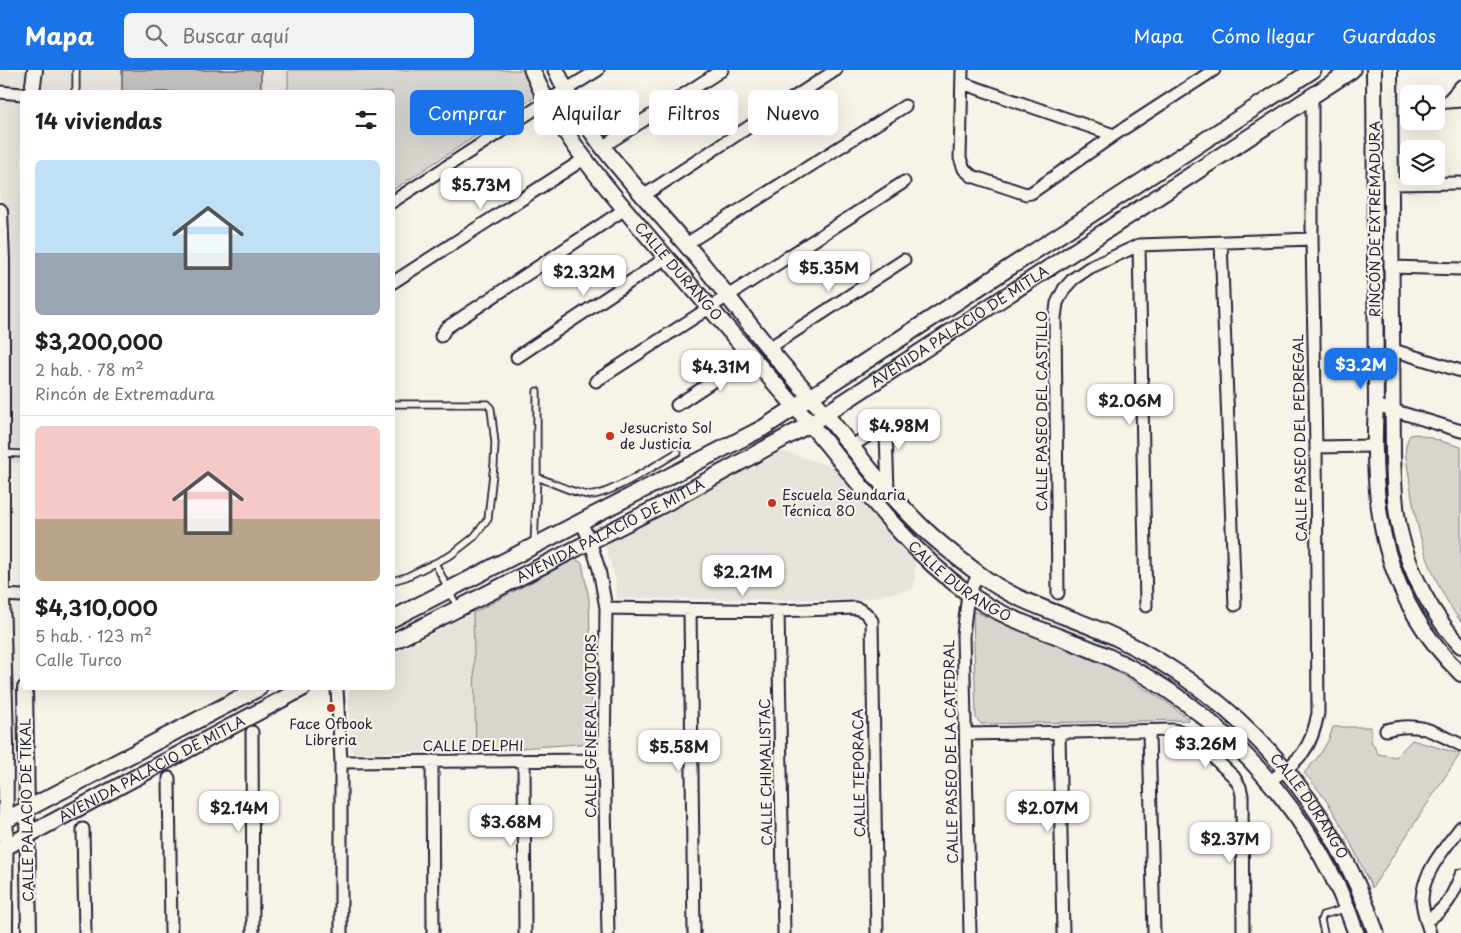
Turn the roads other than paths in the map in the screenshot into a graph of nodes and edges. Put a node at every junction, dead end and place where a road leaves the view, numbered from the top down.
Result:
1 (35, 70) edge
2 (76, 70) edge
3 (532, 70) edge
4 (556, 70) edge
5 (598, 70) edge
6 (722, 70) edge
7 (836, 70) edge
8 (962, 70) edge
9 (1195, 70) edge
10 (1313, 70) edge
11 (1352, 70) edge
12 (1374, 70) edge
13 (1390, 70) edge
14 (1210, 72) edge
15 (962, 83) junction
16 (1461, 86) edge
17 (32, 90) edge
18 (75, 90) edge
19 (541, 90) edge
20 (565, 90) edge
21 (567, 90) edge
22 (0, 92) edge
23 (20, 94) edge
24 (1312, 95) junction
25 (1445, 99) edge
26 (1461, 101) edge
27 (1445, 102) edge
28 (905, 106) dead end
29 (534, 110) edge
30 (568, 135) edge
31 (594, 135) edge
32 (1114, 135) junction
33 (602, 147) junction
34 (584, 160) junction
35 (904, 182) dead end
36 (1390, 184) junction
37 (1461, 184) edge
38 (643, 196) junction
39 (395, 200) edge
40 (625, 209) junction
41 (0, 211) edge
42 (1312, 239) junction
43 (1221, 242) junction
44 (686, 244) junction
45 (1139, 245) junction
46 (666, 258) junction
47 (1, 260) edge
48 (904, 260) dead end
49 (1391, 267) junction
50 (1461, 269) edge
51 (395, 281) edge
52 (727, 295) junction
53 (710, 307) junction
54 (440, 336) dead end
55 (769, 348) junction
56 (1393, 350) junction
57 (752, 356) junction
58 (517, 357) dead end
59 (1461, 371) edge
60 (596, 381) dead end
61 (537, 391) dead end
62 (810, 397) junction
63 (395, 404) edge
64 (677, 405) dead end
65 (1376, 405) junction
66 (795, 408) junction
67 (1393, 410) junction
68 (824, 413) junction
69 (810, 424) junction
70 (1461, 431) edge
71 (851, 446) junction
72 (1374, 446) junction
73 (1316, 447) junction
74 (678, 452) dead end
75 (1, 453) edge
76 (20, 454) edge
77 (1, 473) edge
78 (537, 477) junction
79 (629, 480) junction
80 (888, 490) junction
81 (636, 494) junction
82 (581, 522) junction
83 (590, 541) junction
84 (534, 546) junction
85 (435, 563) junction
86 (979, 574) junction
87 (395, 580) edge
88 (449, 590) junction
89 (1058, 593) dead end
90 (968, 594) junction
91 (2, 595) junction
92 (20, 596) edge
93 (1234, 605) dead end
94 (1146, 606) dead end
95 (458, 608) junction
96 (606, 608) junction
97 (690, 610) junction
98 (778, 611) junction
99 (395, 617) edge
100 (395, 640) edge
101 (1461, 646) edge
102 (1461, 674) edge
103 (25, 690) edge
104 (255, 690) edge
105 (299, 690) edge
106 (336, 690) edge
107 (1386, 730) dead end
108 (252, 732) dead end
109 (1059, 732) junction
110 (1149, 732) junction
111 (966, 734) junction
112 (3, 742) edge
113 (1461, 745) edge
114 (604, 760) junction
115 (432, 761) junction
116 (524, 761) junction
117 (342, 762) junction
118 (1286, 770) junction
119 (169, 778) dead end
120 (1270, 781) junction
121 (28, 809) junction
122 (3, 822) edge
123 (1461, 827) edge
124 (83, 829) dead end
125 (27, 836) junction
126 (2, 849) edge
127 (1461, 875) edge
128 (1348, 908) junction
129 (1426, 921) junction
130 (5, 933) edge
131 (29, 933) edge
132 (85, 933) edge
133 (171, 933) edge
134 (252, 933) edge
135 (341, 933) edge
136 (433, 933) edge
137 (525, 933) edge
138 (608, 933) edge
139 (694, 933) edge
140 (784, 933) edge
141 (877, 933) edge
142 (970, 933) edge
143 (1063, 933) edge
144 (1154, 933) edge
145 (1243, 933) edge
146 (1324, 933) edge
147 (1356, 933) edge
148 (1376, 933) edge
149 (1430, 933) edge

1 - 17 street
2 - 18 lane
3 - 19 main road, CALLE DURANGO
4 - 20 main road, CALLE DURANGO
5 - 21 street
6 - 33 street
7 - 38 street
8 - 15 street
9 - 14 street
10 - 62 main road, AVENIDA PALACIO DE MITLA
11 - 24 main road, AVENIDA PALACIO DE MITLA
12 - 65 street, RINCÓN DE EXTREMADURA
13 - 36 street, RINCÓN DE EXTREMADURA
14 - 32 street
15 - 32 street
15 - 32 street
16 - 25 street
22 - 23 street
24 - 42 street, CALLE PASEO DEL PEDREGAL
24 - 68 main road, AVENIDA PALACIO DE MITLA
26 - 27 street
28 - 44 street
29 - 39 street
30 - 34 main road, CALLE DURANGO
31 - 33 main road, CALLE DURANGO
33 - 38 main road, CALLE DURANGO
34 - 40 main road, CALLE DURANGO
34 - 51 street
35 - 52 street
36 - 37 street
36 - 49 street, RINCÓN DE EXTREMADURA
38 - 44 main road, CALLE DURANGO
40 - 46 main road, CALLE DURANGO
40 - 54 street
41 - 47 street, CALLE PALACIO DE TIKAL
42 - 43 street, CALLE PASEO DEL CASTILLO
42 - 73 street, CALLE PASEO DEL PEDREGAL
43 - 45 street, CALLE PASEO DEL CASTILLO
43 - 93 street
44 - 52 main road, CALLE DURANGO
45 - 89 street, CALLE PASEO DEL CASTILLO
45 - 94 street
46 - 53 main road, CALLE DURANGO
46 - 58 street
47 - 75 street, CALLE PALACIO DE TIKAL
48 - 55 street
49 - 50 street
49 - 56 street, RINCÓN DE EXTREMADURA
52 - 53 street
52 - 55 main road, CALLE DURANGO
53 - 57 main road, CALLE DURANGO
53 - 60 street
55 - 62 main road, CALLE DURANGO
56 - 59 street
56 - 67 street, RINCÓN DE EXTREMADURA
57 - 64 street
57 - 66 main road, CALLE DURANGO
61 - 78 lane
62 - 66 main road, AVENIDA PALACIO DE MITLA
62 - 68 main road, CALLE DURANGO
63 - 85 lane
65 - 67 street
65 - 72 street, RINCÓN DE EXTREMADURA
66 - 69 main road, CALLE DURANGO
66 - 81 main road, AVENIDA PALACIO DE MITLA
67 - 70 street
67 - 101 street, RINCÓN DE EXTREMADURA
68 - 69 main road, AVENIDA PALACIO DE MITLA
68 - 71 main road, CALLE DURANGO
69 - 83 main road, AVENIDA PALACIO DE MITLA
69 - 90 main road, CALLE DURANGO
71 - 80 main road, CALLE DURANGO
71 - 80 street
72 - 73 street
72 - 102 street, RINCÓN DE EXTREMADURA
73 - 118 street, CALLE PASEO DEL PEDREGAL
74 - 79 lane
75 - 76 lane
75 - 77 street, CALLE PALACIO DE TIKAL
77 - 91 street, CALLE PALACIO DE TIKAL
78 - 79 lane
78 - 84 lane
79 - 81 lane
80 - 86 main road, CALLE DURANGO
81 - 82 main road, AVENIDA PALACIO DE MITLA
82 - 83 street, CALLE GENERAL MOTORS
82 - 84 main road, AVENIDA PALACIO DE MITLA
83 - 95 main road, AVENIDA PALACIO DE MITLA
83 - 96 street, CALLE GENERAL MOTORS
84 - 88 main road, AVENIDA PALACIO DE MITLA
85 - 87 lane
85 - 88 lane
86 - 90 street, CALLE PASEO DE LA CATEDRAL
86 - 118 main road, CALLE DURANGO
88 - 95 lane
88 - 99 main road, AVENIDA PALACIO DE MITLA
90 - 111 street, CALLE PASEO DE LA CATEDRAL
90 - 120 main road, CALLE DURANGO
91 - 92 street
91 - 112 street, CALLE PALACIO DE TIKAL
95 - 100 main road, AVENIDA PALACIO DE MITLA
96 - 97 street
96 - 114 street, CALLE GENERAL MOTORS
97 - 98 street
97 - 139 street
98 - 140 street, CALLE CHIMALISTAC
98 - 141 street, CALLE TEPORACA
103 - 121 street, CALLE PALACIO DE TIKAL
104 - 121 main road, AVENIDA PALACIO DE MITLA
105 - 125 main road, AVENIDA PALACIO DE MITLA
106 - 117 street
107 - 113 street
108 - 134 street
109 - 110 street
109 - 111 street
109 - 143 street
110 - 144 street
110 - 145 street
111 - 142 street, CALLE PASEO DE LA CATEDRAL
112 - 122 street, CALLE PALACIO DE TIKAL
114 - 116 street, CALLE DELPHI
114 - 138 street, CALLE GENERAL MOTORS
115 - 116 street, CALLE DELPHI
115 - 117 street, CALLE DELPHI
115 - 136 street
116 - 137 street
117 - 135 street
118 - 120 street, CALLE PASEO DEL PEDREGAL
118 - 148 main road, CALLE DURANGO
119 - 133 street
120 - 128 main road, CALLE DURANGO
121 - 122 main road, AVENIDA PALACIO DE MITLA
121 - 125 street, CALLE PALACIO DE TIKAL
122 - 126 street, CALLE PALACIO DE TIKAL
123 - 129 street
124 - 132 street
125 - 126 main road, AVENIDA PALACIO DE MITLA
125 - 131 street, CALLE PALACIO DE TIKAL
126 - 130 street, CALLE PALACIO DE TIKAL
127 - 129 street
128 - 146 lane
128 - 147 main road, CALLE DURANGO
129 - 149 street

